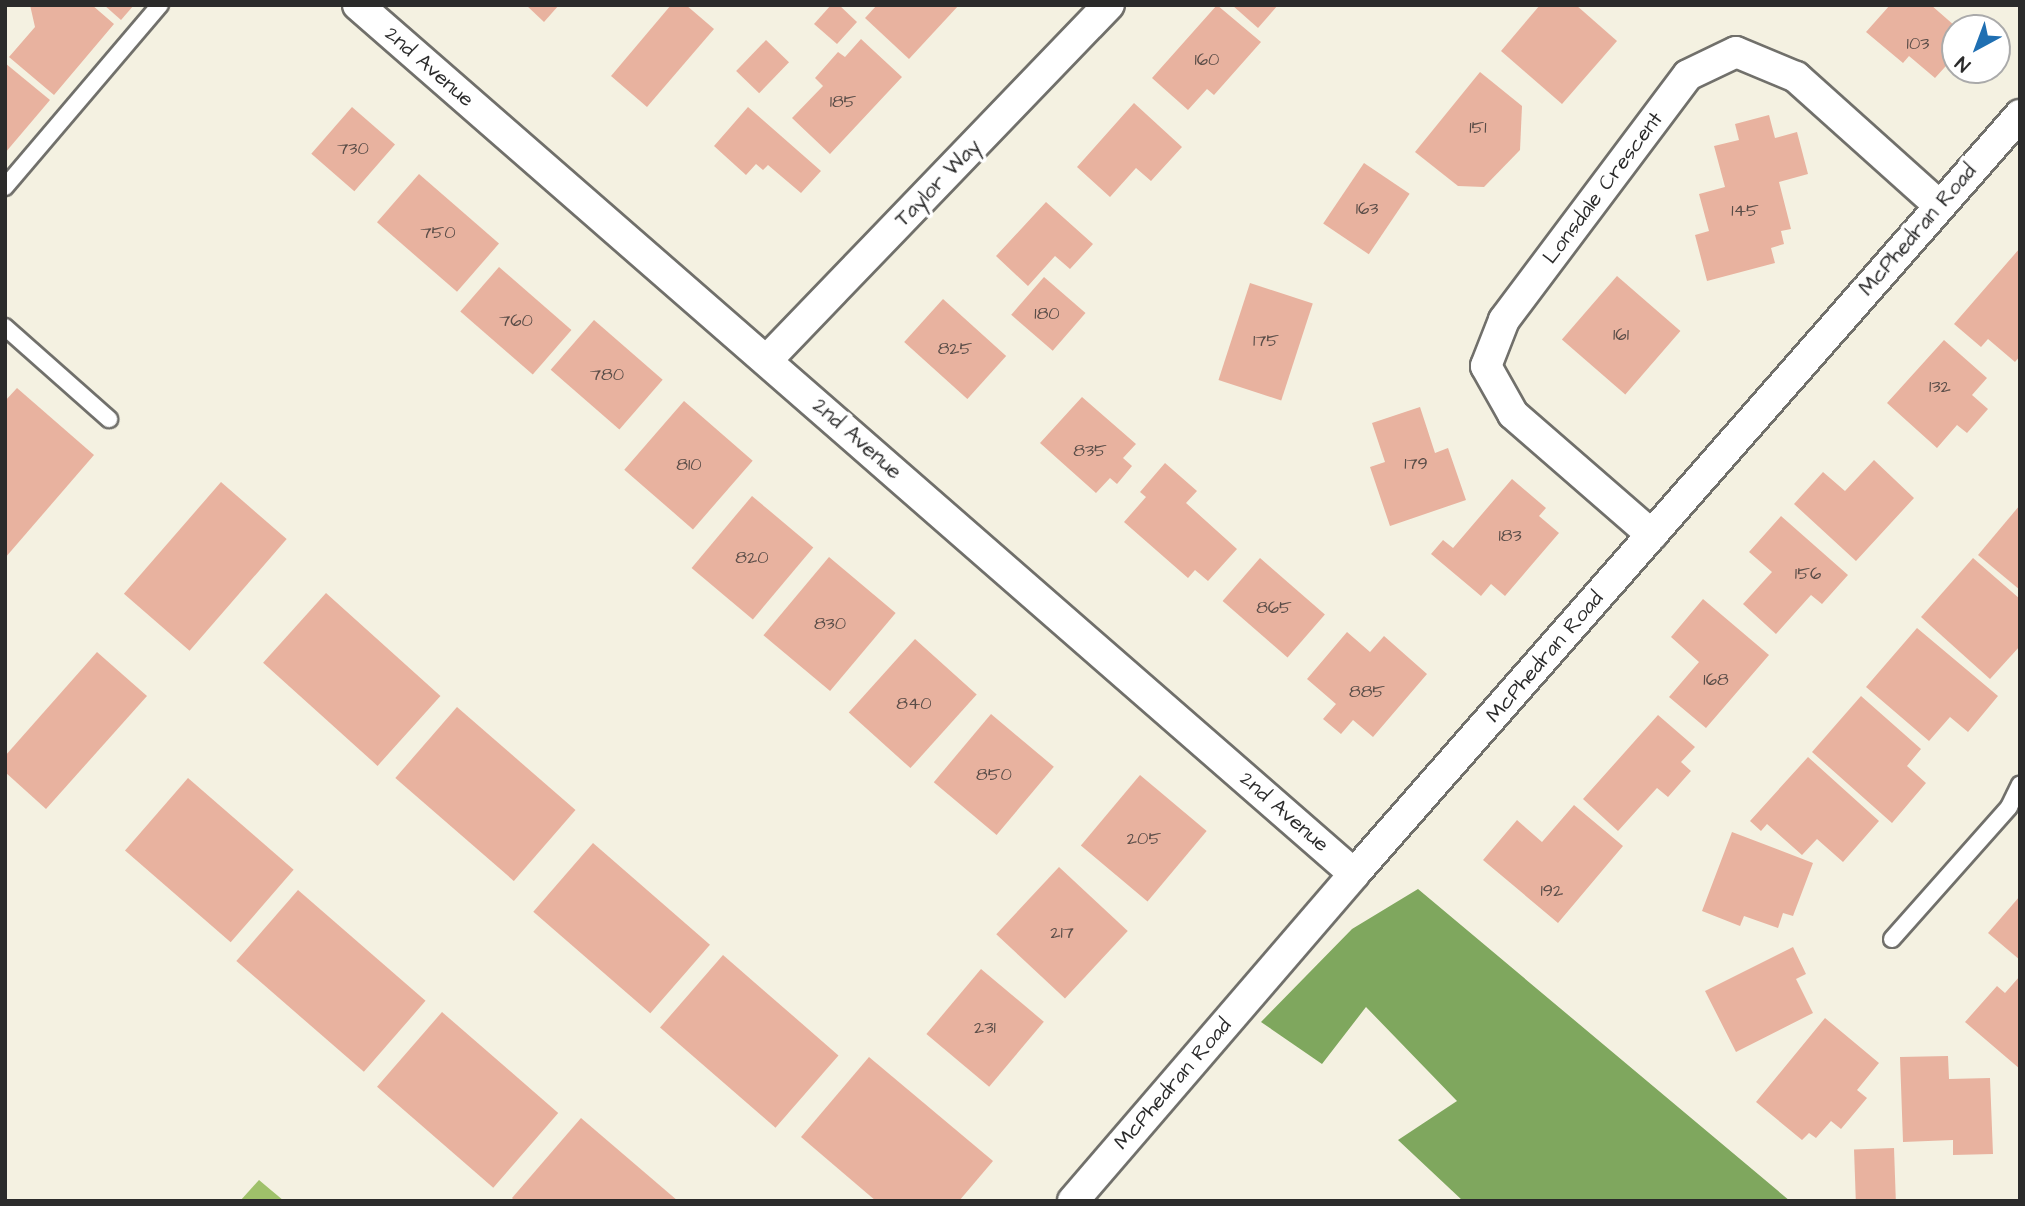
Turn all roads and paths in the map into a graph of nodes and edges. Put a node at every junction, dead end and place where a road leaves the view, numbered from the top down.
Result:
1 (160, 5) edge
2 (358, 5) edge
3 (1110, 5) edge
4 (2020, 115) edge
5 (5, 187) edge
6 (1940, 206) junction
7 (5, 327) edge
8 (767, 360) junction
9 (108, 419) dead end
10 (1652, 534) junction
11 (2020, 784) edge
12 (1354, 874) junction
13 (1892, 939) dead end
14 (1073, 1201) edge

1 - 5 lane
2 - 8 street, 2nd Avenue
3 - 8 street, Taylor Way
4 - 6 street, McPhedran Road
6 - 10 street, McPhedran Road
6 - 10 street, Lonsdale Crescent
7 - 9 lane
8 - 12 street, 2nd Avenue
10 - 12 street, McPhedran Road
11 - 13 lane
12 - 14 street, McPhedran Road

